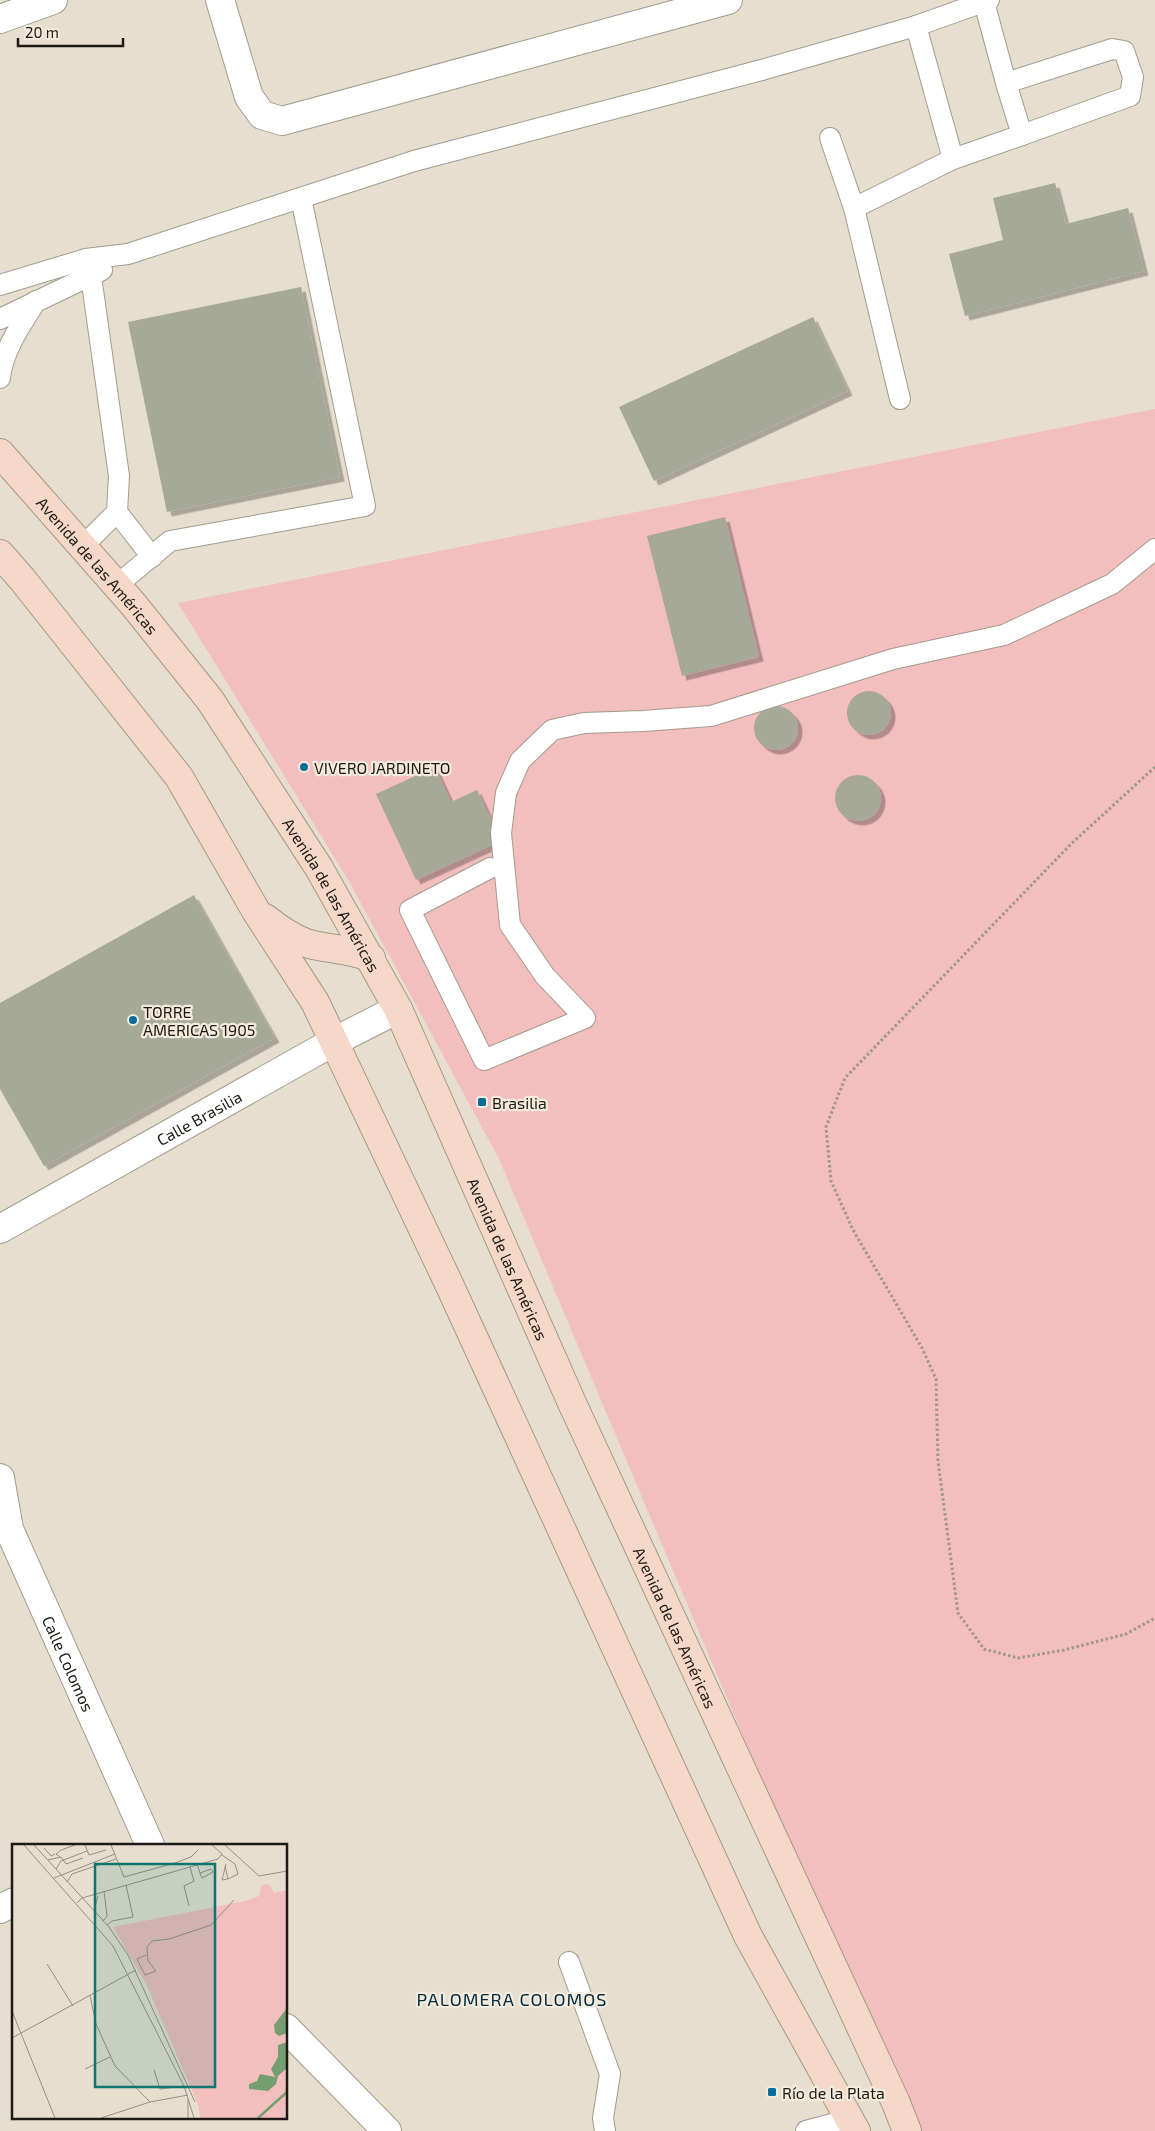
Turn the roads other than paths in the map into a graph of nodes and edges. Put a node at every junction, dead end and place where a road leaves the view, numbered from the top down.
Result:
1 (53, 0) edge
2 (220, 0) edge
3 (728, 0) edge
4 (987, 1) edge
5 (0, 19) edge
6 (916, 26) junction
7 (1006, 83) junction
8 (1022, 135) junction
9 (830, 138) dead end
10 (954, 159) junction
11 (301, 198) junction
12 (854, 208) junction
13 (88, 268) junction
14 (0, 285) edge
15 (37, 300) junction
16 (0, 319) edge
17 (0, 378) edge
18 (900, 399) dead end
19 (0, 452) edge
20 (117, 512) junction
21 (83, 546) junction
22 (1155, 549) edge
23 (0, 554) edge
24 (152, 557) junction
25 (117, 584) junction
26 (490, 868) dead end
27 (256, 911) junction
28 (371, 958) junction
29 (398, 1009) junction
30 (333, 1042) junction
31 (0, 1229) edge
32 (0, 1478) edge
33 (144, 1843) edge
34 (12, 1903) edge
35 (0, 1909) edge
36 (569, 1962) dead end
37 (288, 2030) edge
38 (854, 2125) edge
39 (387, 2131) edge
40 (606, 2131) edge
41 (806, 2131) edge
42 (907, 2131) edge

1 - 5 street
2 - 3 street
4 - 6 lane
4 - 7 lane
6 - 10 lane
6 - 11 lane
7 - 8 lane
7 - 8 lane
8 - 10 lane
9 - 12 lane
10 - 12 lane
11 - 13 lane
11 - 24 lane
12 - 18 lane
13 - 14 lane
13 - 15 lane
13 - 20 lane
15 - 16 lane
15 - 17 lane
19 - 21 main road, Avenida de las Américas
20 - 21 lane
20 - 24 lane
21 - 25 main road, Avenida de las Américas
22 - 26 lane
23 - 27 main road
24 - 25 lane
25 - 28 main road, Avenida de las Américas
27 - 28 main road
27 - 30 main road
28 - 29 main road, Avenida de las Américas
29 - 30 street, Calle Brasilia
29 - 42 main road, Avenida de las Américas
30 - 31 street, Calle Brasilia
30 - 38 main road
32 - 33 street, Calle Colomos
34 - 35 street
36 - 40 lane
37 - 39 street
38 - 41 lane

